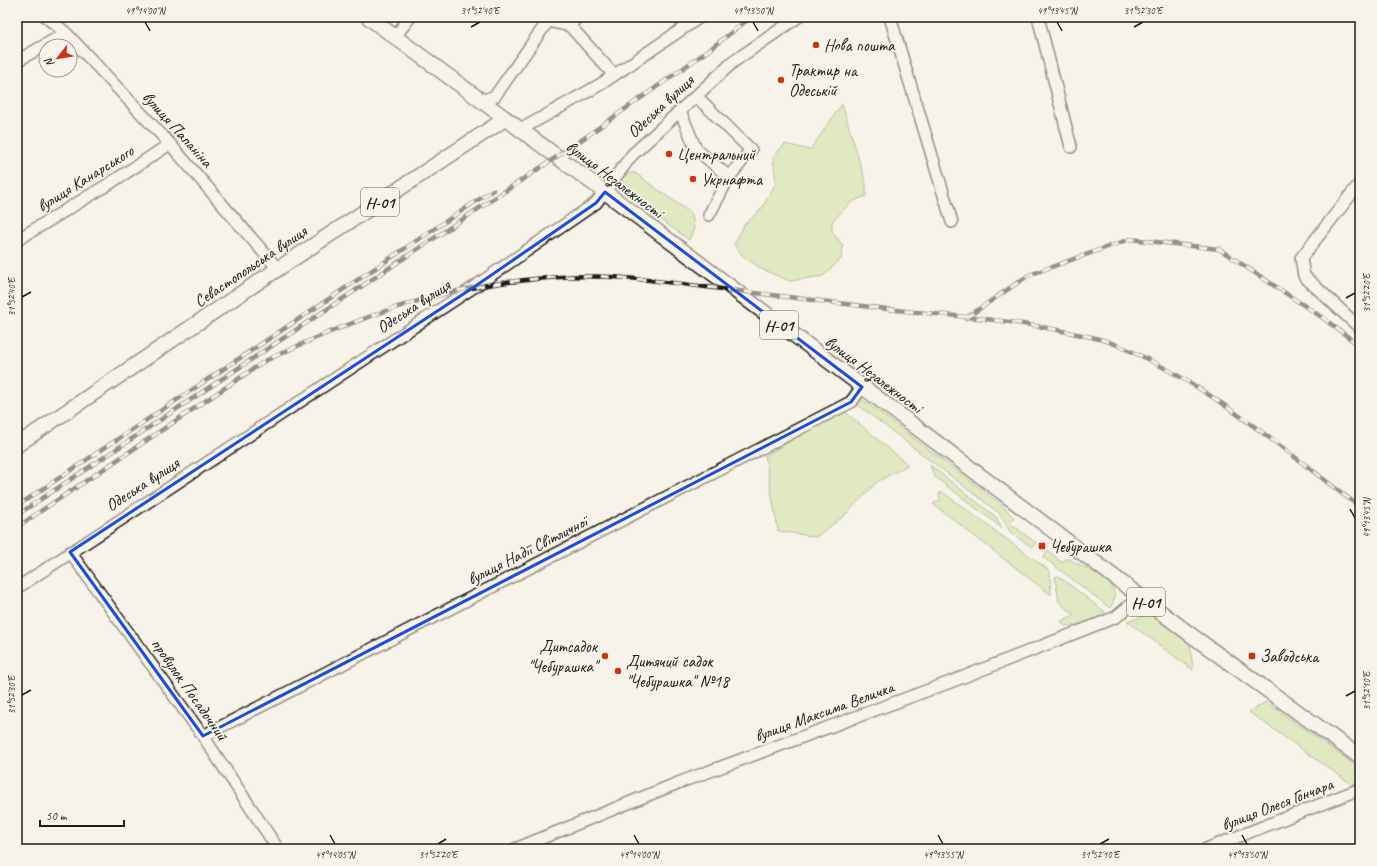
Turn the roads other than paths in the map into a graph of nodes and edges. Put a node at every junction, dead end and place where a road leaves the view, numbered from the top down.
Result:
1 (46, 17) edge
2 (368, 17) edge
3 (410, 17) edge
4 (700, 17) edge
5 (798, 17) edge
6 (890, 17) edge
7 (1038, 17) edge
8 (573, 21) edge
9 (66, 34) junction
10 (395, 37) junction
11 (17, 61) edge
12 (614, 76) junction
13 (696, 96) junction
14 (481, 101) junction
15 (680, 111) junction
16 (505, 119) junction
17 (520, 130) junction
18 (170, 144) junction
19 (1071, 147) dead end
20 (729, 178) junction
21 (1360, 183) edge
22 (605, 192) junction
23 (709, 215) dead end
24 (952, 222) dead end
25 (17, 240) edge
26 (278, 269) junction
27 (1360, 328) edge
28 (862, 388) junction
29 (17, 445) edge
30 (70, 552) junction
31 (17, 588) edge
32 (1140, 597) junction
33 (203, 736) junction
34 (1360, 757) edge
35 (1360, 789) edge
36 (278, 849) edge
37 (515, 849) edge
38 (1206, 849) edge

1 - 9 street, вулиця Папаніна
2 - 10 main road, вулиця Незалежності
3 - 10 street
4 - 12 street
5 - 13 street, Одеська вулиця
6 - 24 street
7 - 19 street
8 - 12 street
8 - 14 street
9 - 11 street
9 - 18 street, вулиця Папаніна
10 - 14 main road, вулиця Незалежності
12 - 17 street
13 - 15 street, Одеська вулиця
13 - 20 street
14 - 16 main road, вулиця Незалежності
15 - 20 street
15 - 22 street, Одеська вулиця
16 - 17 main road, вулиця Незалежності / Н-01
16 - 26 main road, Севастопольська вулиця / Н-01
17 - 22 main road, вулиця Незалежності / Н-01
18 - 25 street, вулиця Канарського
18 - 26 street, вулиця Папаніна
20 - 23 street
21 - 27 street
22 - 28 main road, вулиця Незалежності / Н-01
22 - 30 street, Одеська вулиця
26 - 29 main road, Севастопольська вулиця / Н-01
28 - 32 main road, вулиця Незалежності / Н-01
28 - 33 street, вулиця Надії Світличної
30 - 31 street, Одеська вулиця
30 - 33 street, провулок Посадочний
32 - 34 main road, вулиця Незалежності / Н-01
32 - 37 street, вулиця Максима Величка
33 - 36 street, провулок Посадочний
35 - 38 street, вулиця Олеся Гончара

